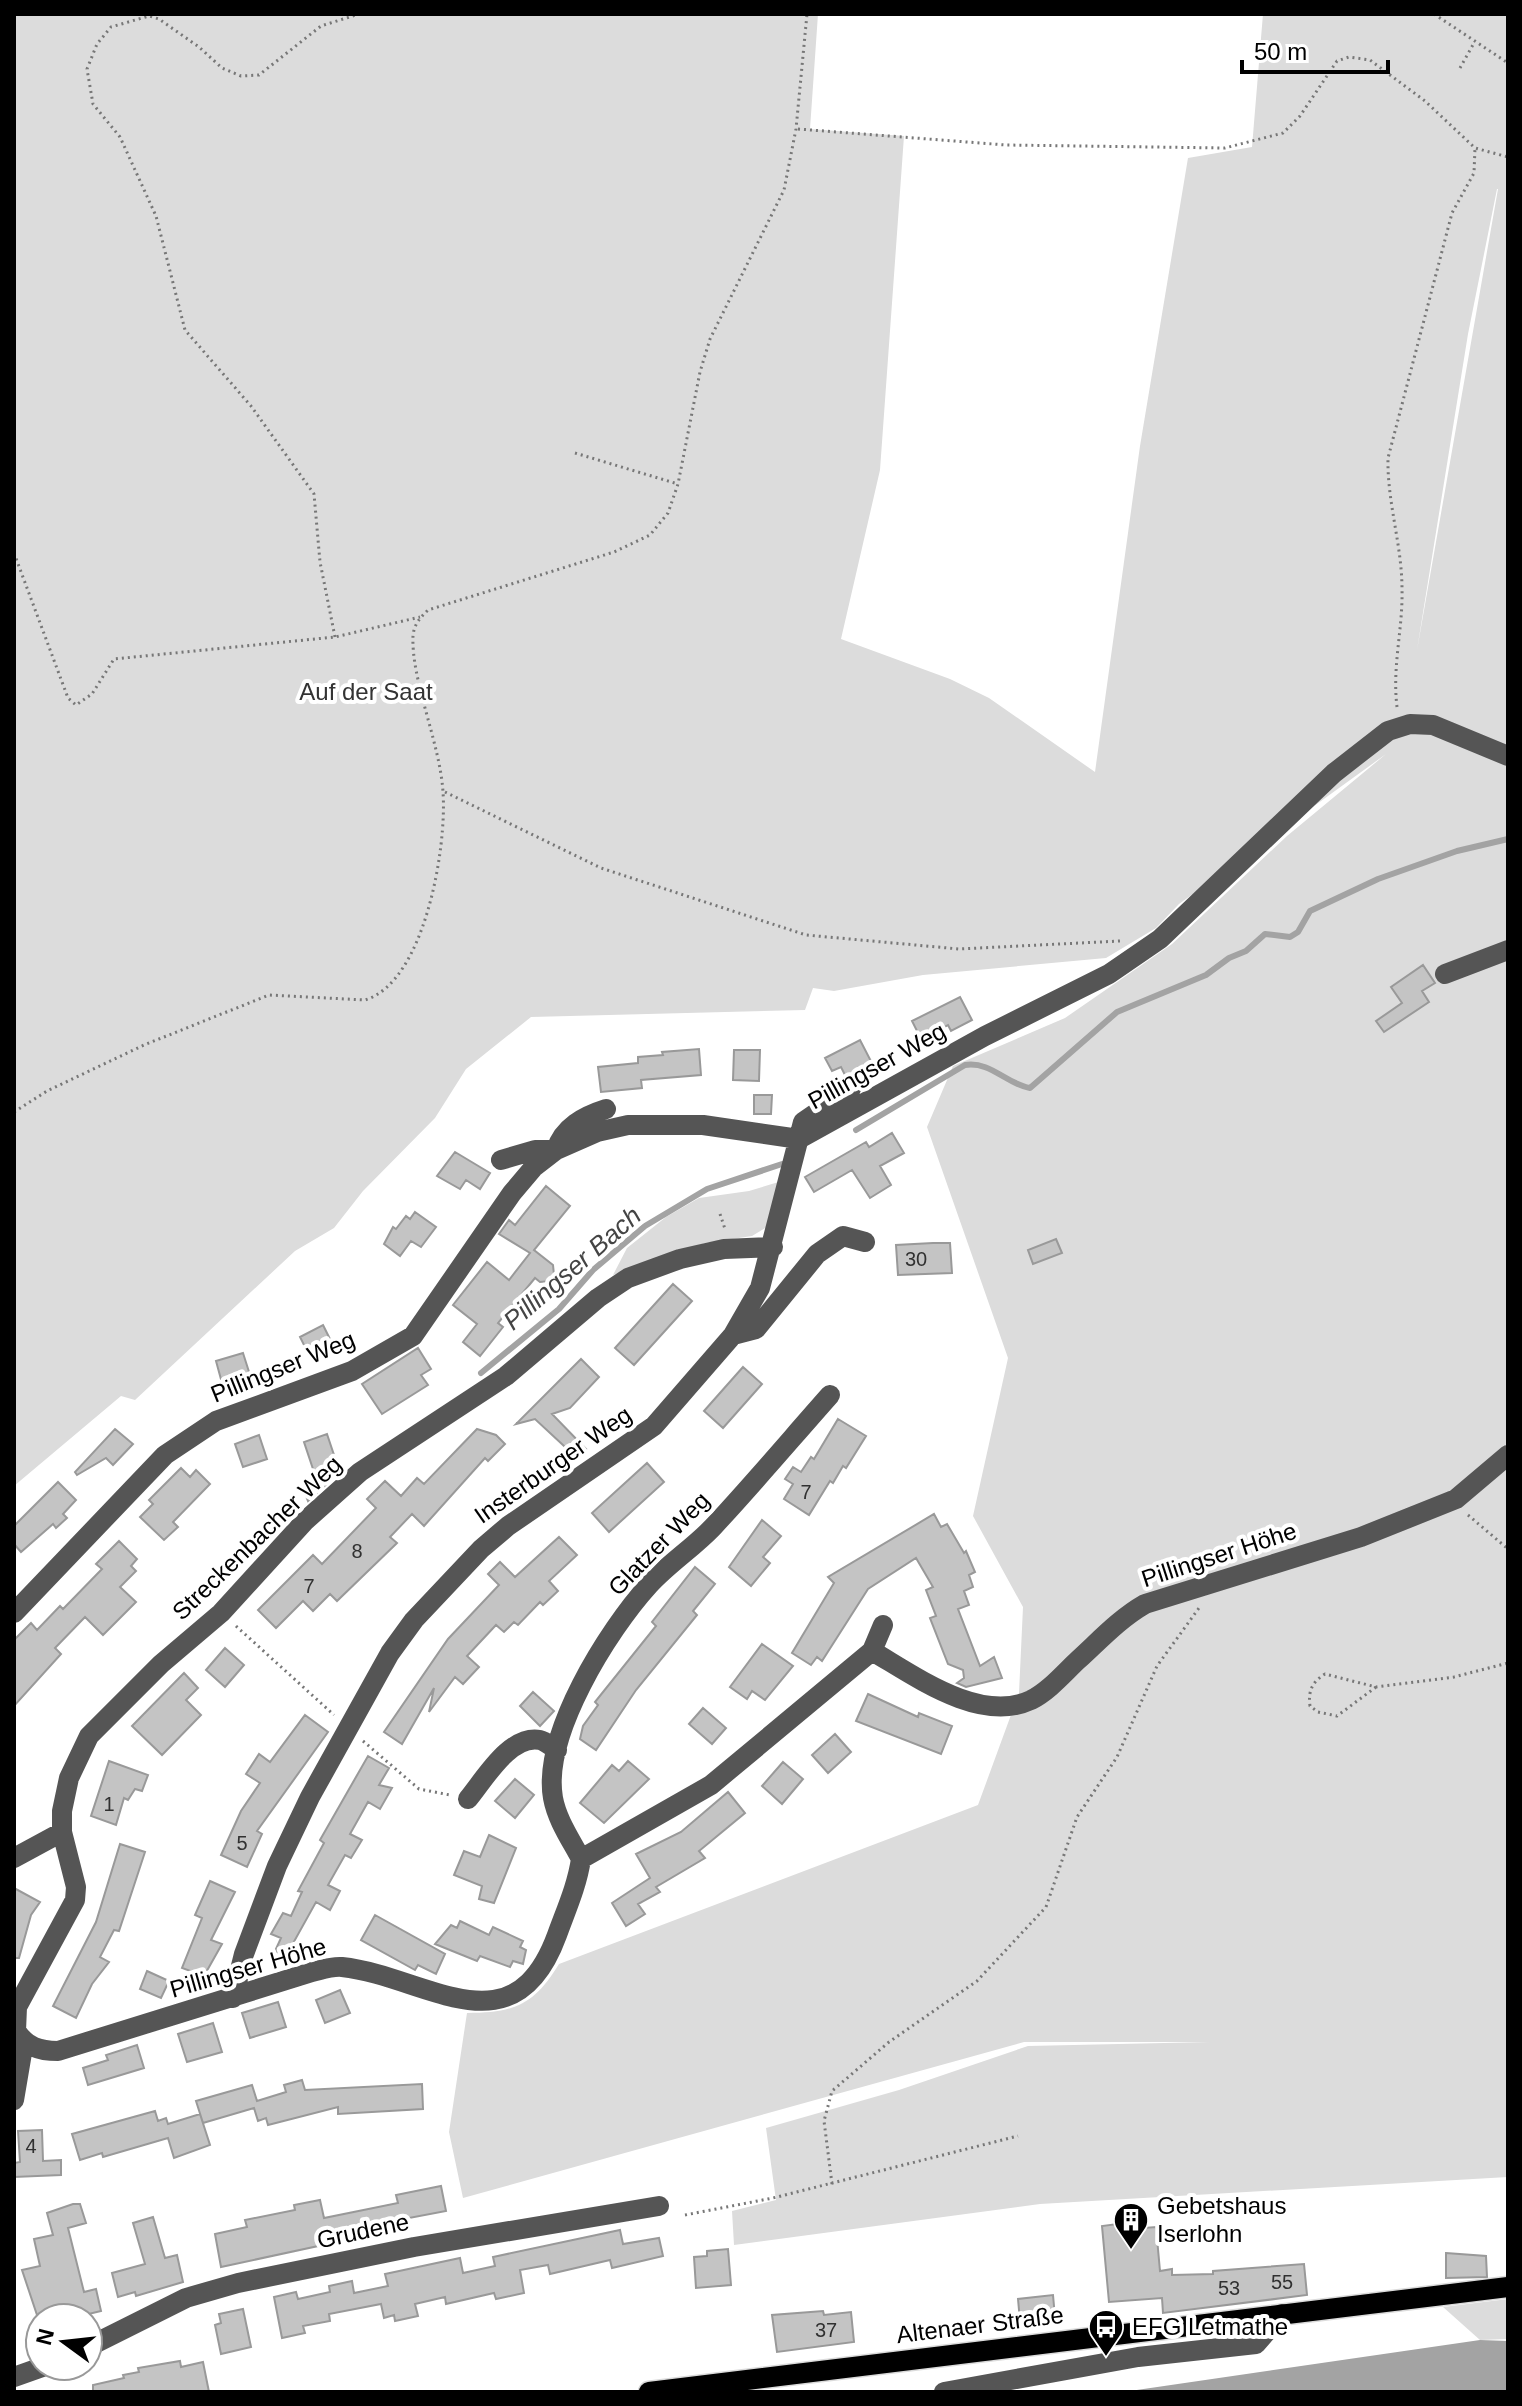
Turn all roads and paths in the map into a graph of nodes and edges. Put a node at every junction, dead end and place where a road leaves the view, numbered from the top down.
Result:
1 (359, 14) edge
2 (807, 14) edge
3 (1434, 14) edge
4 (1474, 43) junction
5 (1508, 63) edge
6 (1460, 68) dead end
7 (796, 129) junction
8 (1475, 148) junction
9 (1508, 157) edge
10 (575, 453) dead end
11 (678, 484) junction
12 (14, 553) edge
13 (421, 617) junction
14 (335, 637) junction
15 (1400, 727) junction
16 (1508, 756) edge
17 (443, 791) junction
18 (1160, 939) junction
19 (1508, 950) edge
20 (1445, 974) dead end
21 (851, 1089) dead end
22 (606, 1109) dead end
23 (14, 1112) edge
24 (799, 1139) junction
25 (556, 1150) junction
26 (501, 1160) dead end
27 (865, 1242) dead end
28 (773, 1247) junction
29 (733, 1335) junction
30 (830, 1395) dead end
31 (1508, 1455) edge
32 (1456, 1499) junction
33 (1508, 1549) edge
34 (1215, 1585) junction
35 (14, 1613) edge
36 (221, 1613) junction
37 (883, 1625) dead end
38 (872, 1651) junction
39 (1508, 1663) edge
40 (1376, 1687) junction
41 (350, 1729) junction
42 (557, 1750) junction
43 (462, 1798) joint
44 (62, 1832) junction
45 (14, 1858) edge
46 (581, 1859) junction
47 (233, 1998) junction
48 (18, 2035) edge
49 (14, 2100) edge
50 (1018, 2136) dead end
51 (832, 2184) junction
52 (659, 2206) dead end
53 (685, 2215) dead end
54 (1508, 2287) edge
55 (1282, 2314) junction
56 (104, 2339) edge
57 (681, 2390) edge
58 (649, 2392) edge
59 (944, 2392) edge

1 - 14 path
2 - 7 path
3 - 4 path
4 - 5 path
4 - 6 path
7 - 8 path
7 - 11 path
8 - 9 path
8 - 15 path
10 - 11 path
11 - 13 path
12 - 14 path
13 - 14 path
13 - 17 path
15 - 16 street
15 - 18 street, Pillingser Weg
17 - 18 path
17 - 23 path
18 - 24 street, Pillingser Weg
19 - 20 street
21 - 24 street
22 - 25 street
24 - 25 street, Pillingser Weg
24 - 28 street, Insterburger Weg
25 - 26 street
25 - 35 street, Pillingser Weg
27 - 29 street
28 - 29 street, Insterburger Weg
28 - 36 street, Streckenbacher Weg
29 - 41 street, Insterburger Weg
30 - 42 street, Glatzer Weg
31 - 32 street, Pillingser Höhe
32 - 33 path
32 - 34 street, Pillingser Höhe
34 - 38 street, Pillingser Höhe
34 - 51 path
36 - 41 path
36 - 44 street, Streckenbacher Weg
37 - 38 street
38 - 46 street
39 - 40 path
40 - 40 path
41 - 43 path
41 - 47 street, Insterburger Weg
42 - 43 street
42 - 46 street, Glatzer Weg
44 - 45 street
44 - 48 street
46 - 47 street, Pillingser Höhe
47 - 48 street, Pillingser Höhe
48 - 49 street
50 - 51 path
51 - 53 path
52 - 56 street, Grudene
54 - 55 main road, Altenaer Straße
55 - 57 main road, Altenaer Straße
55 - 59 street
57 - 58 main road, Altenaer Straße

